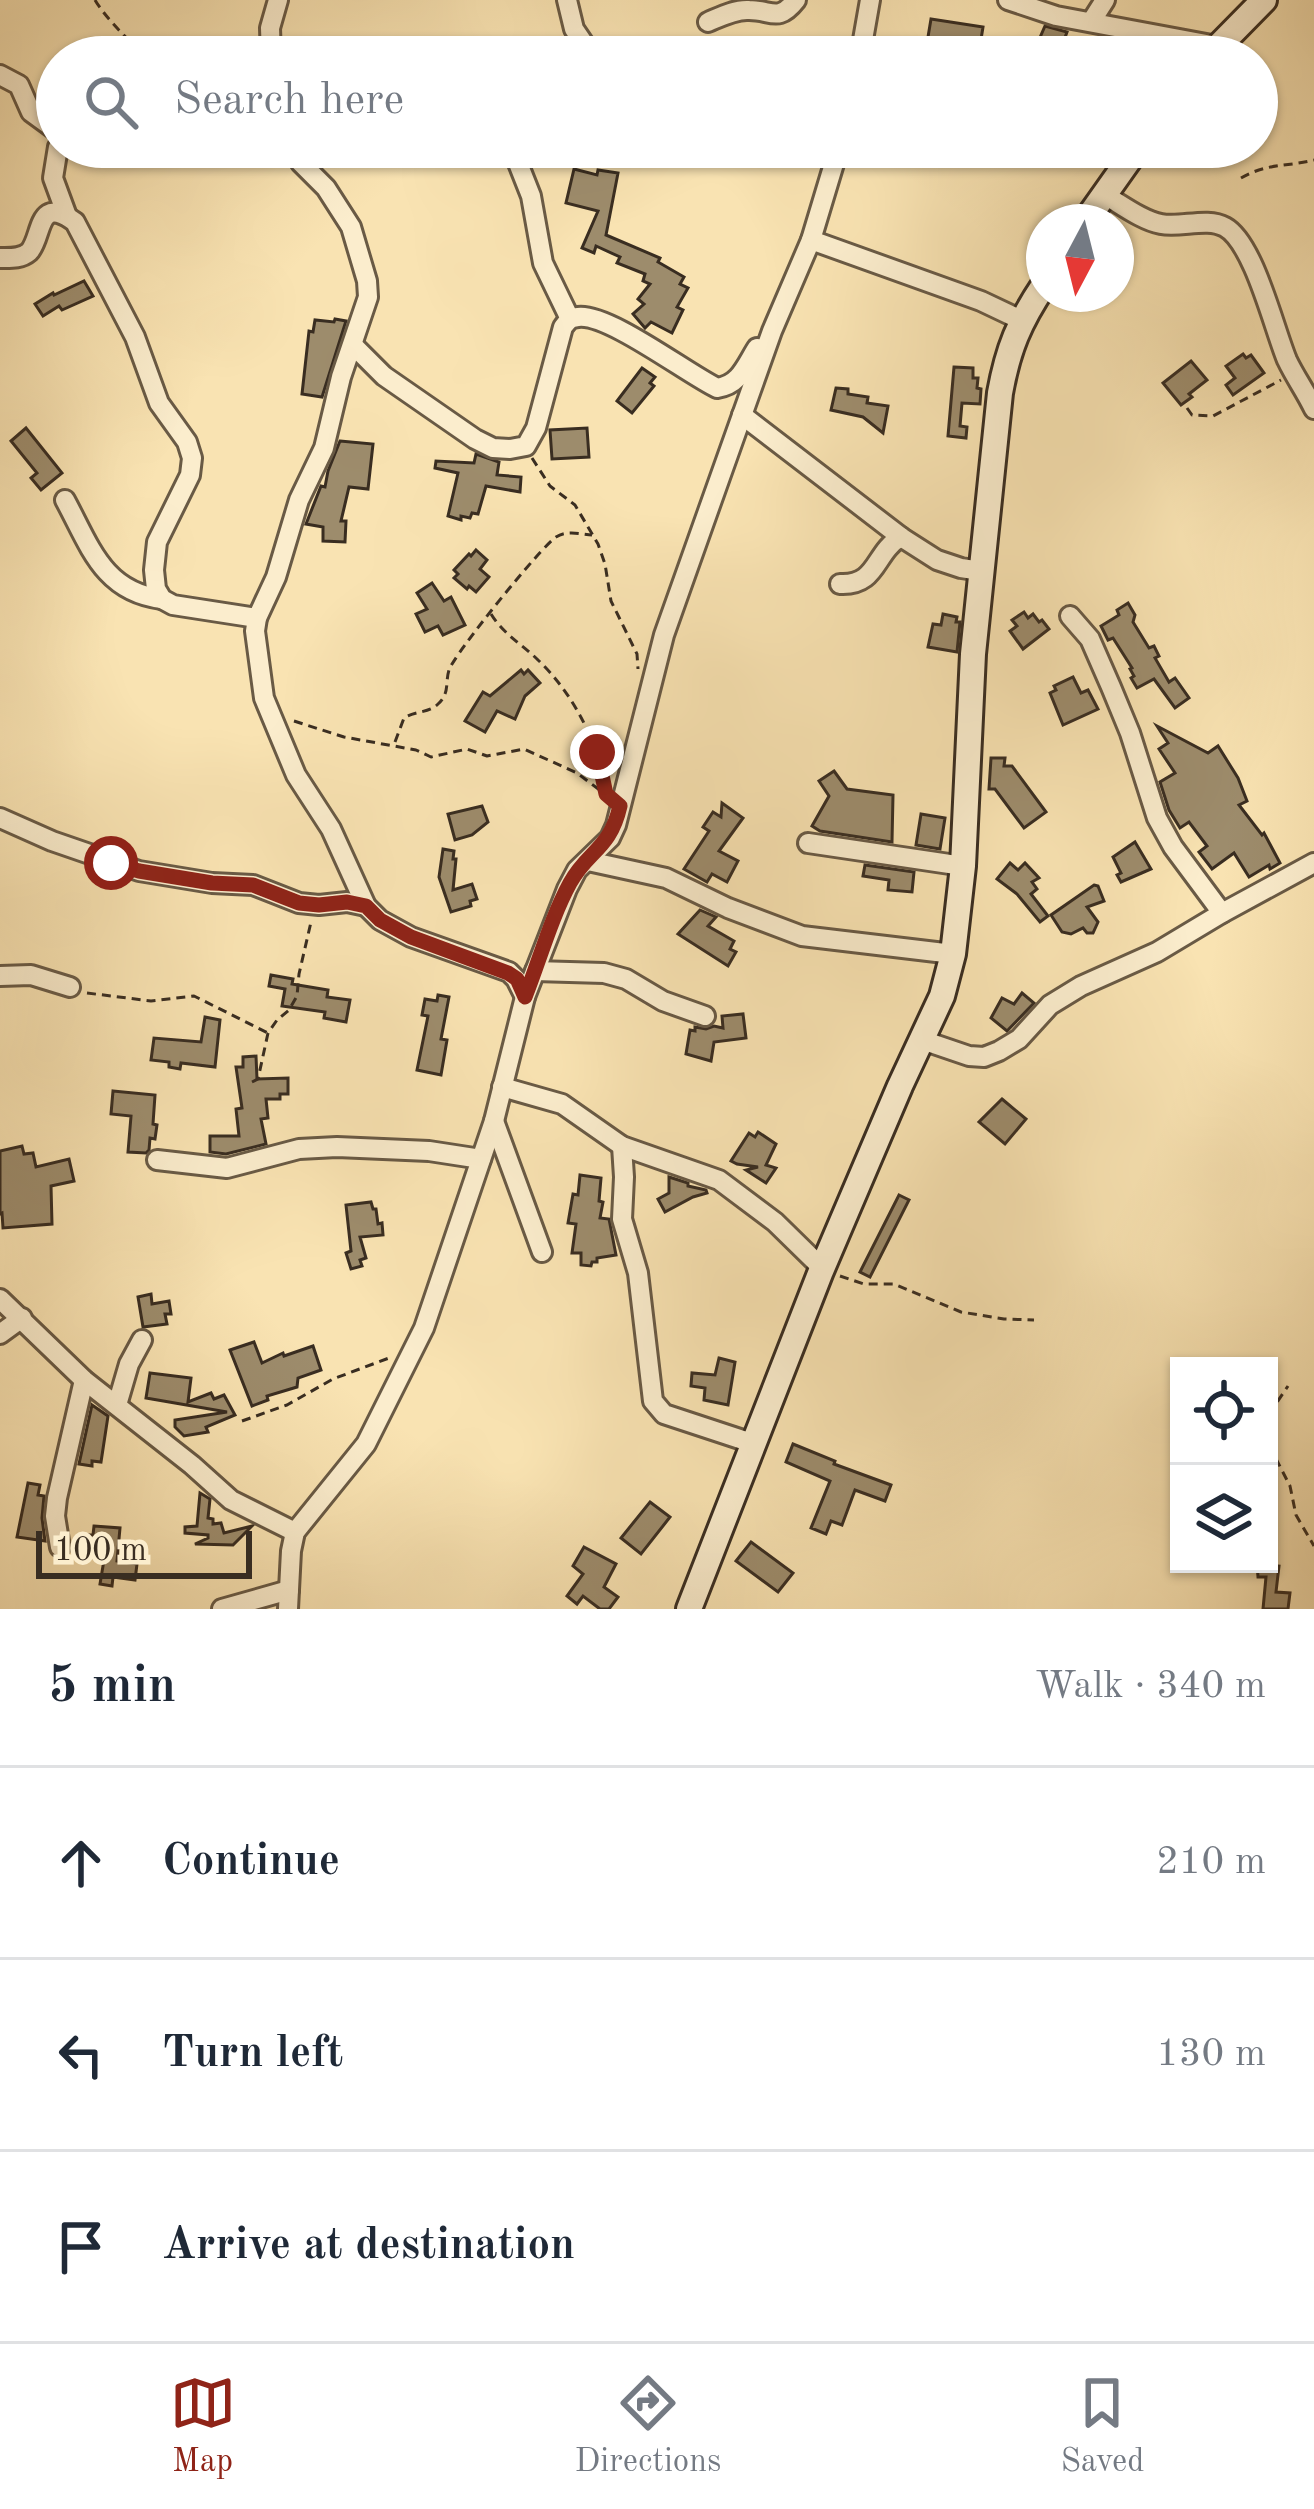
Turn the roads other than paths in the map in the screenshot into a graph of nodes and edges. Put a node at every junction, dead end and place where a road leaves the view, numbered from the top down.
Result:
1 (278, 0) edge
2 (567, 0) edge
3 (796, 0) edge
4 (870, 0) edge
5 (1008, 0) edge
6 (1105, 0) edge
7 (1264, 0) edge
8 (708, 22) dead end
9 (1090, 22) junction
10 (271, 36) edge
11 (579, 36) edge
12 (864, 36) edge
13 (1147, 36) edge
14 (1228, 36) edge
15 (0, 75) edge
16 (36, 116) edge
17 (55, 168) edge
18 (306, 168) edge
19 (520, 168) edge
20 (833, 168) edge
21 (1122, 168) edge
22 (1103, 194) junction
23 (1097, 204) edge
24 (67, 216) junction
25 (811, 240) junction
26 (0, 258) edge
27 (1026, 312) edge
28 (570, 319) junction
29 (1021, 320) junction
30 (772, 331) junction
31 (353, 346) junction
32 (1314, 409) edge
33 (742, 415) junction
34 (64, 500) dead end
35 (902, 537) junction
36 (981, 571) junction
37 (840, 584) dead end
38 (162, 599) junction
39 (1070, 616) dead end
40 (257, 618) junction
41 (0, 818) edge
42 (808, 843) dead end
43 (588, 861) junction
44 (1314, 863) edge
45 (963, 866) junction
46 (366, 906) junction
47 (1222, 913) junction
48 (952, 954) junction
49 (535, 971) junction
50 (0, 976) edge
51 (70, 987) road end
52 (525, 997) junction
53 (705, 1016) dead end
54 (922, 1040) junction
55 (502, 1087) junction
56 (494, 1121) junction
57 (622, 1146) junction
58 (481, 1159) junction
59 (157, 1160) dead end
60 (542, 1252) dead end
61 (822, 1270) junction
62 (0, 1299) edge
63 (22, 1318) junction
64 (0, 1334) edge
65 (142, 1340) dead end
66 (83, 1380) junction
67 (117, 1405) junction
68 (754, 1444) junction
69 (295, 1532) junction
70 (60, 1547) dead end
71 (288, 1599) edge
72 (222, 1609) edge
73 (689, 1609) edge

1 - 10 street
2 - 11 street
3 - 8 street
4 - 12 street
5 - 9 street
6 - 9 street
7 - 14 street
9 - 13 street
15 - 16 street
17 - 24 street
18 - 31 street
19 - 28 street
20 - 25 street
21 - 22 street
22 - 23 street
22 - 32 street
24 - 26 street
24 - 38 street
25 - 29 street
25 - 30 street
27 - 29 street
28 - 30 street
28 - 31 street
29 - 36 street
30 - 33 street
31 - 40 street
33 - 35 street
33 - 43 street
34 - 38 street
35 - 36 street
35 - 37 street
36 - 45 street
38 - 40 street
39 - 47 street
40 - 46 street
41 - 46 street
42 - 45 street
43 - 48 street
43 - 49 street
44 - 47 street
45 - 48 street
46 - 52 street
47 - 54 street
48 - 54 street
49 - 52 street
49 - 53 street
50 - 51 street
52 - 55 street
54 - 61 street
55 - 56 street
55 - 57 street
56 - 58 street
56 - 60 street
57 - 61 street
57 - 68 street
58 - 59 street
58 - 69 street
61 - 68 street
62 - 63 street
63 - 64 street
63 - 66 street
65 - 67 street
66 - 67 street
66 - 70 street
67 - 69 street
68 - 73 street
69 - 71 street
71 - 72 street

